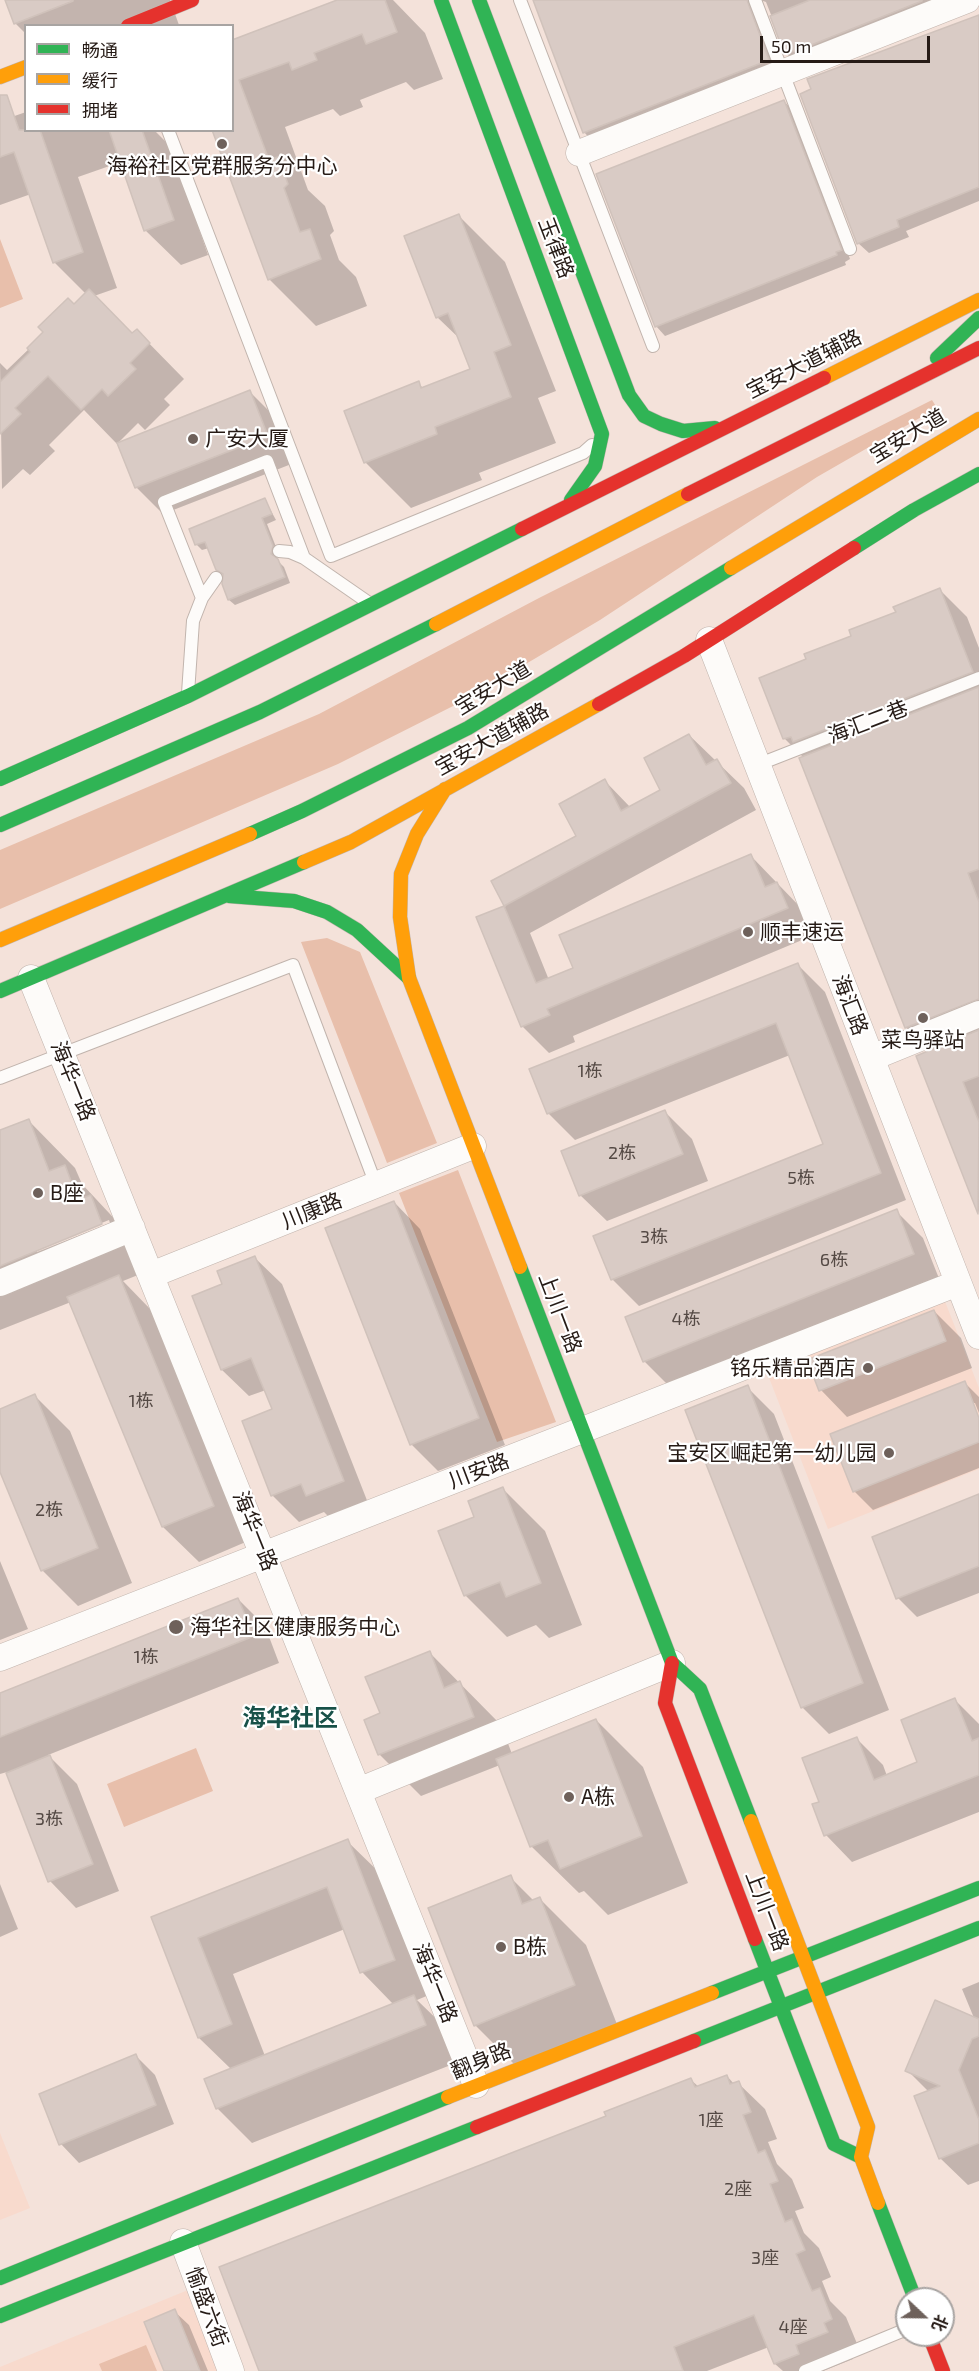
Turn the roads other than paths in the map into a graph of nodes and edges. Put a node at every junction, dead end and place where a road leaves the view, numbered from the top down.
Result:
1 (192, 0) edge
2 (441, 0) edge
3 (479, 0) edge
4 (520, 0) edge
5 (755, 0) edge
6 (967, 0) edge
7 (131, 24) edge
8 (24, 68) edge
9 (783, 72) junction
10 (0, 77) edge
11 (169, 132) edge
12 (579, 153) junction
13 (850, 249) dead end
14 (979, 300) edge
15 (979, 318) edge
16 (653, 346) dead end
17 (979, 348) edge
18 (913, 380) junction
19 (979, 419) edge
20 (726, 427) junction
21 (979, 433) edge
22 (602, 435) junction
23 (929, 447) junction
24 (979, 474) edge
25 (567, 505) junction
26 (279, 551) dead end
27 (304, 558) junction
28 (216, 578) dead end
29 (202, 598) junction
30 (373, 605) junction
31 (709, 640) junction
32 (979, 678) edge
33 (188, 696) junction
34 (757, 765) junction
35 (0, 779) edge
36 (98, 785) junction
37 (445, 789) junction
38 (11, 805) dead end
39 (0, 825) edge
40 (225, 895) junction
41 (0, 940) edge
42 (31, 978) junction
43 (409, 978) junction
44 (0, 991) edge
45 (979, 1014) edge
46 (62, 1054) junction
47 (871, 1058) junction
48 (0, 1078) edge
49 (474, 1146) junction
50 (376, 1185) junction
51 (132, 1228) junction
52 (151, 1275) junction
53 (0, 1283) edge
54 (958, 1283) junction
55 (979, 1336) edge
56 (582, 1430) junction
57 (264, 1555) junction
58 (0, 1658) edge
59 (672, 1663) junction
60 (358, 1791) junction
61 (979, 1888) edge
62 (780, 1896) junction
63 (746, 1914) junction
64 (804, 1926) dead end
65 (979, 1928) edge
66 (862, 1934) junction
67 (821, 1935) dead end
68 (803, 1957) junction
69 (876, 1968) junction
70 (767, 1970) junction
71 (816, 1992) junction
72 (700, 1997) junction
73 (781, 2005) junction
74 (721, 2029) junction
75 (837, 2048) junction
76 (801, 2059) junction
77 (476, 2085) junction
78 (861, 2157) junction
79 (183, 2242) junction
80 (0, 2278) edge
81 (910, 2287) edge
82 (0, 2316) edge
83 (895, 2334) edge
84 (934, 2347) edge
85 (231, 2371) edge
86 (805, 2371) edge
87 (943, 2371) edge

1 - 7 main road
2 - 22 main road, 玉律路
3 - 20 main road, 玉律路
4 - 12 lane
5 - 9 lane
6 - 9 street
8 - 10 main road
9 - 12 street
9 - 13 lane
11 - 22 lane
12 - 16 lane
14 - 20 main road, 宝安大道辅路
15 - 18 main road
17 - 18 main road
18 - 36 main road
19 - 23 main road, 宝安大道
20 - 25 main road, 宝安大道辅路
21 - 23 main road
22 - 25 main road
23 - 41 main road, 宝安大道
24 - 31 main road, 宝安大道辅路
25 - 30 main road, 宝安大道辅路
26 - 27 lane
27 - 29 lane
27 - 30 lane
28 - 29 lane
29 - 33 lane
30 - 33 main road, 宝安大道辅路
31 - 34 street, 海汇路
31 - 37 main road, 宝安大道辅路
32 - 34 lane, 海汇二巷
33 - 35 main road, 宝安大道辅路
34 - 47 street, 海汇路
36 - 38 main road
36 - 39 main road
37 - 40 main road, 宝安大道辅路
37 - 43 main road, 上川一路
40 - 42 main road, 宝安大道辅路
40 - 43 main road, 上川一路
42 - 44 main road, 宝安大道辅路
42 - 46 street, 海华一路
43 - 49 main road, 上川一路
45 - 47 street
46 - 48 lane
46 - 50 lane
46 - 51 street, 海华一路
47 - 54 street, 海汇路
49 - 50 street, 川康路
49 - 56 main road, 上川一路
50 - 52 street, 川康路
51 - 52 street, 海华一路
51 - 53 street
52 - 57 street, 海华一路
54 - 55 street, 海汇路
54 - 56 street, 川安路
56 - 57 street, 川安路
56 - 59 main road, 上川一路
57 - 58 street, 川安路
57 - 60 street, 海华一路
59 - 60 street
59 - 62 main road, 上川一路
59 - 63 main road, 上川一路
60 - 77 street, 海华一路
61 - 66 main road, 翻身路
62 - 64 main road
62 - 68 main road, 上川一路
63 - 70 main road, 上川一路
63 - 72 main road
65 - 69 main road
66 - 67 main road
66 - 68 main road, 翻身路
68 - 70 main road, 翻身路
68 - 71 main road, 上川一路
69 - 71 main road
69 - 75 main road
70 - 72 main road, 翻身路
70 - 73 main road, 上川一路
71 - 73 main road
71 - 75 main road, 上川一路
72 - 77 main road, 翻身路
73 - 74 main road
73 - 76 main road, 上川一路
74 - 76 main road
74 - 79 main road
75 - 78 main road, 上川一路
76 - 78 main road, 上川一路
77 - 80 main road, 翻身路
78 - 81 main road
79 - 82 main road
79 - 85 street, 愉盛六街
83 - 86 lane
84 - 87 main road

